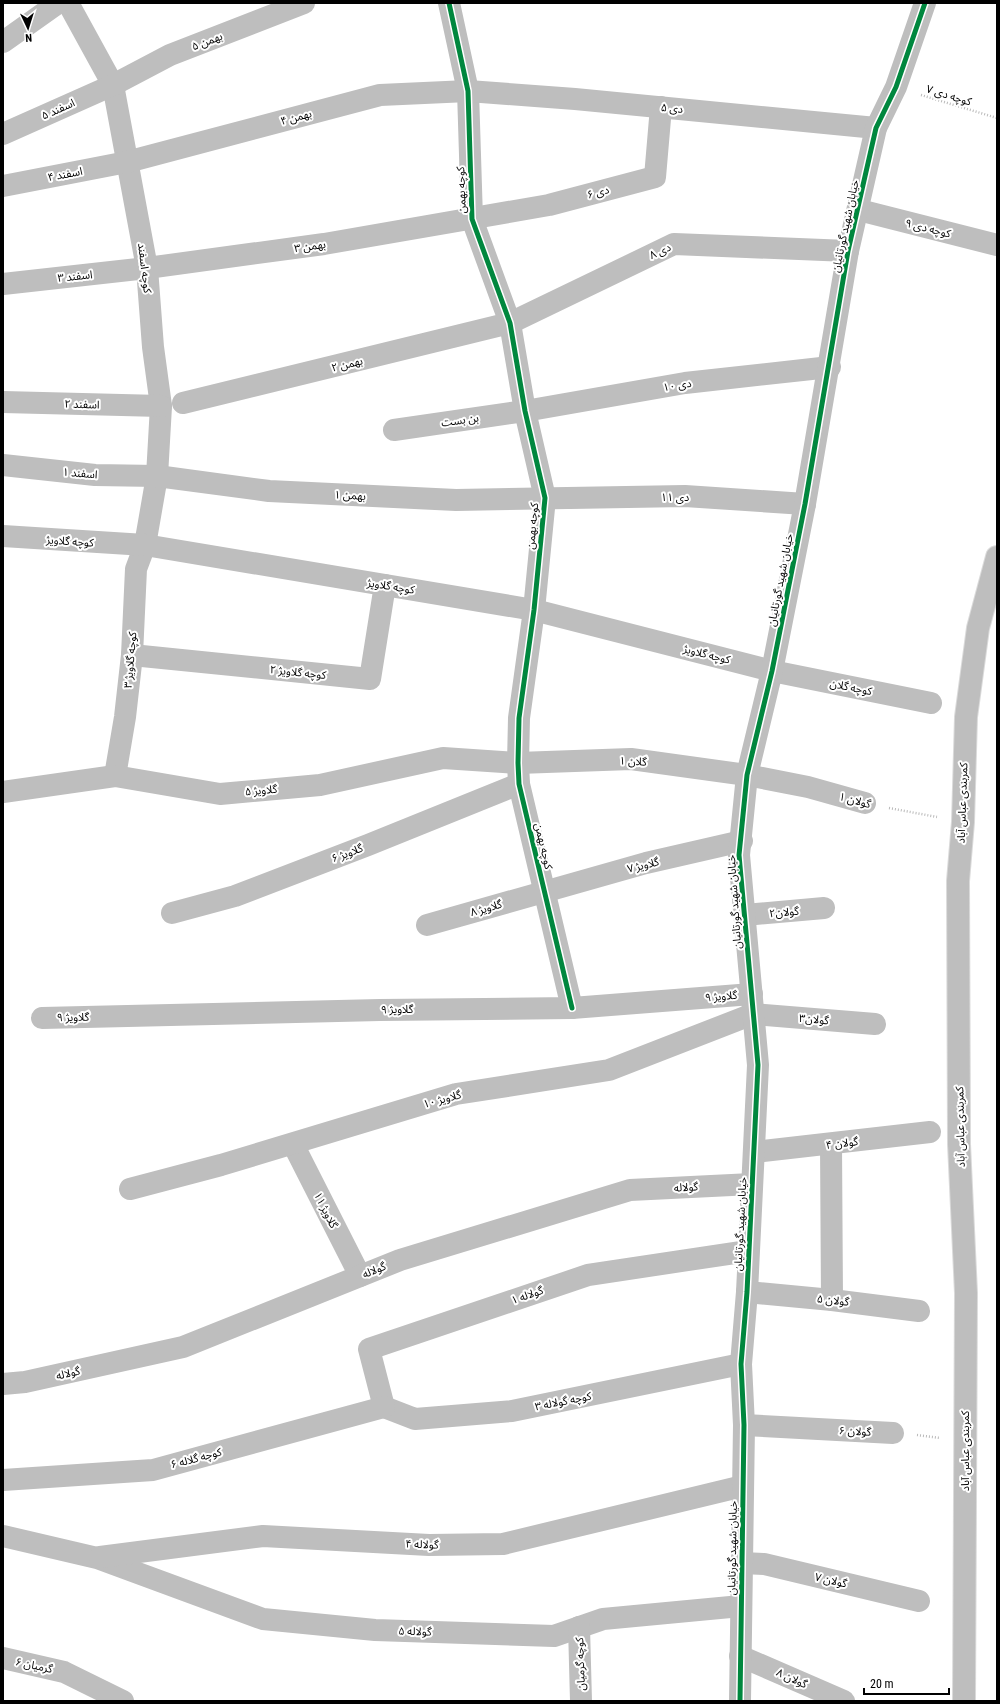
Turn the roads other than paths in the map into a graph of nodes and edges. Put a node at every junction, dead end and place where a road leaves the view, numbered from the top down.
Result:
1 (58, 3) edge
2 (68, 3) edge
3 (304, 3) edge
4 (449, 3) edge
5 (925, 3) edge
6 (3, 42) edge
7 (113, 85) junction
8 (468, 91) junction
9 (661, 107) junction
10 (876, 128) junction
11 (3, 134) edge
12 (127, 162) junction
13 (3, 186) edge
14 (859, 210) junction
15 (472, 219) junction
16 (997, 245) edge
17 (848, 251) junction
18 (147, 268) junction
19 (3, 284) edge
20 (510, 323) junction
21 (830, 367) junction
22 (3, 402) edge
23 (183, 402) dead end
24 (161, 406) junction
25 (525, 411) junction
26 (394, 430) dead end
27 (3, 465) edge
28 (157, 476) junction
29 (545, 498) junction
30 (805, 504) junction
31 (3, 536) edge
32 (145, 545) junction
33 (997, 557) edge
34 (385, 585) junction
35 (534, 610) junction
36 (132, 655) junction
37 (772, 671) junction
38 (930, 703) dead end
39 (518, 763) junction
40 (747, 774) junction
41 (115, 776) junction
42 (519, 784) junction
43 (3, 792) edge
44 (865, 804) road end
45 (742, 841) junction
46 (544, 891) junction
47 (824, 908) dead end
48 (172, 913) dead end
49 (745, 915) junction
50 (427, 925) dead end
51 (752, 1004) junction
52 (572, 1008) junction
53 (42, 1018) dead end
54 (875, 1024) dead end
55 (930, 1132) dead end
56 (293, 1144) junction
57 (831, 1144) junction
58 (754, 1152) junction
59 (752, 1184) junction
60 (130, 1189) dead end
61 (748, 1251) junction
62 (360, 1276) junction
63 (747, 1292) junction
64 (832, 1300) junction
65 (919, 1311) dead end
66 (741, 1364) junction
67 (3, 1384) edge
68 (384, 1407) junction
69 (744, 1425) junction
70 (892, 1433) road end
71 (3, 1480) edge
72 (743, 1486) junction
73 (3, 1536) edge
74 (97, 1558) junction
75 (742, 1563) junction
76 (918, 1601) dead end
77 (741, 1606) junction
78 (579, 1627) junction
79 (740, 1656) junction
80 (3, 1658) edge
81 (123, 1701) edge
82 (581, 1701) edge
83 (740, 1701) edge
84 (844, 1701) edge
85 (964, 1701) edge

1 - 6 street
2 - 7 street, کوچه اسفند
3 - 7 street, بهمن ۵
4 - 8 street, کوچه بهمن
5 - 10 street, خیابان شهید گورتانیان
7 - 11 street, اسفند ۵
7 - 12 street, کوچه اسفند
8 - 9 street, دی ۵
8 - 12 street, بهمن ۴
8 - 15 street, کوچه بهمن
9 - 10 street, دی ۵
9 - 15 street, دی ۶
10 - 14 street, خیابان شهید گورتانیان
12 - 13 street, اسفند ۴
12 - 18 street, کوچه اسفند
14 - 16 street, کوچه دی ۹
14 - 17 street, خیابان شهید گورتانیان
15 - 18 street, بهمن ۳
15 - 20 street, کوچه بهمن
17 - 20 street, دی ۸
17 - 21 street, خیابان شهید گورتانیان
18 - 19 street, اسفند ۳
18 - 24 street, کوچه اسفند
20 - 23 street, بهمن ۲
20 - 25 street, کوچه بهمن
21 - 25 street, دی ۱۰
21 - 30 street, خیابان شهید گورتانیان
22 - 24 street, اسفند ۲
24 - 28 street, کوچه اسفند
25 - 26 street, بن بست
25 - 29 street, کوچه بهمن
27 - 28 street, اسفند ۱
28 - 29 street, بهمن ۱
28 - 32 street, کوچه اسفند
29 - 30 street, دی ۱۱
29 - 35 street, کوچه بهمن
30 - 37 street, خیابان شهید گورتانیان
31 - 32 street, کوچه گلاویژ
32 - 34 street, کوچه گلاویژ
32 - 36 street, کوچه گلاویژ ۳
33 - 85 street, کمربندی عباس آباد
34 - 35 street, کوچه گلاویژ
34 - 36 street, کوچه گلاویژ ۲
35 - 37 street, کوچه گلاویژ
35 - 39 street, کوچه بهمن
36 - 41 street, کوچه گلاویژ ۳
37 - 38 street, کوچه گلان
37 - 40 street, خیابان شهید گورتانیان
39 - 40 street, گلان ۱
39 - 41 street, گلاویژ ۵
39 - 42 street, کوچه بهمن
40 - 44 street, گولان ۱
40 - 45 street, خیابان شهید گورتانیان
41 - 43 street, گلاویژ ۵
42 - 46 street, کوچه بهمن
42 - 48 street, گلاویژ ۶
45 - 46 street, گلاویژ ۷
45 - 49 street, خیابان شهید گورتانیان
46 - 50 street, گلاویژ ۸
46 - 52 street, کوچه بهمن
47 - 49 street, گولان۲
49 - 51 street, خیابان شهید گورتانیان
51 - 52 street, گلاویژ ۹
51 - 54 street, گولان۳
51 - 56 street, گلاویژ ۱۰
51 - 58 street, خیابان شهید گورتانیان
52 - 53 street, گلاویژ ۹
55 - 57 street, گولان ۴
56 - 60 street, گلاویژ ۱۰
56 - 62 street, گلاویژ ۱۱
57 - 58 street, گولان ۴
57 - 64 street
58 - 59 street, خیابان شهید گورتانیان
59 - 61 street, خیابان شهید گورتانیان
59 - 62 street, گولاله
61 - 63 street, خیابان شهید گورتانیان
61 - 68 street, گولاله ۱
62 - 67 street, گولاله
63 - 64 street, گولان ۵
63 - 66 street, خیابان شهید گورتانیان
64 - 65 street, گولان ۵
66 - 68 street, کوچه گولاله ۳
66 - 69 street, خیابان شهید گورتانیان
68 - 71 street, کوچه گلاله ۶
69 - 70 street, گولان ۶
69 - 72 street, خیابان شهید گورتانیان
72 - 74 street, گولاله ۴
72 - 75 street, خیابان شهید گورتانیان
73 - 74 street
74 - 78 street, گولاله ۵
75 - 76 street, گولان ۷
75 - 77 street, خیابان شهید گورتانیان
77 - 78 street, گولاله ۵
77 - 79 street, خیابان شهید گورتانیان
78 - 82 street, کوچه گرمیان
79 - 83 street, خیابان شهید گورتانیان
79 - 84 street, گولان ۸
80 - 81 street, گرمیان ۶

